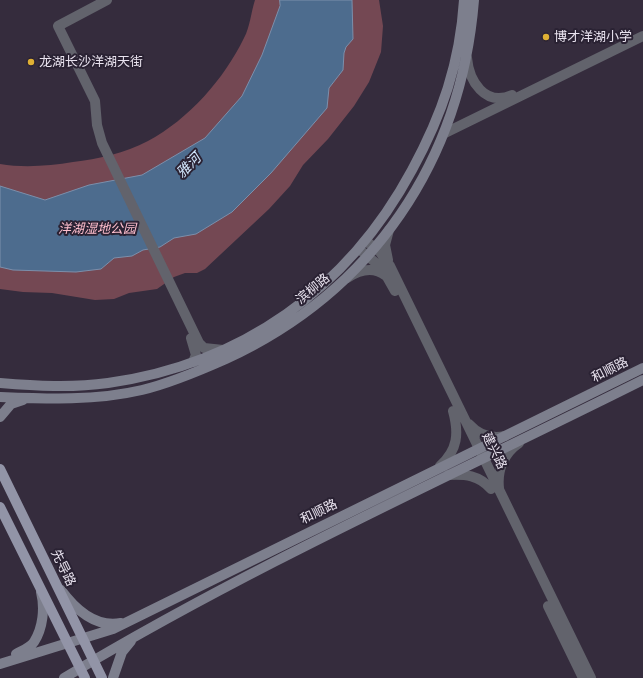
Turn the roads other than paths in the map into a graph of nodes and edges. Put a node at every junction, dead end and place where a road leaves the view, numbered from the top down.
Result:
1 (101, 0) edge
2 (107, 0) edge
3 (464, 0) edge
4 (474, 0) edge
5 (643, 30) edge
6 (643, 36) edge
7 (467, 58) junction
8 (94, 120) junction
9 (444, 133) junction
10 (389, 230) junction
11 (366, 241) junction
12 (375, 248) junction
13 (359, 249) junction
14 (368, 256) junction
15 (390, 266) junction
16 (388, 278) junction
17 (344, 280) junction
18 (196, 344) junction
19 (223, 350) junction
20 (193, 362) junction
21 (643, 368) edge
22 (643, 380) edge
23 (0, 383) edge
24 (0, 397) edge
25 (30, 398) junction
26 (453, 411) junction
27 (463, 415) junction
28 (0, 417) edge
29 (512, 434) junction
30 (523, 440) junction
31 (478, 455) junction
32 (0, 463) edge
33 (439, 468) junction
34 (1, 472) edge
35 (446, 476) junction
36 (491, 489) junction
37 (503, 499) junction
38 (0, 506) edge
39 (54, 580) junction
40 (39, 586) junction
41 (130, 620) junction
42 (138, 634) junction
43 (83, 639) junction
44 (68, 644) junction
45 (94, 660) junction
46 (0, 663) edge
47 (80, 668) junction
48 (64, 678) edge
49 (84, 678) edge
50 (102, 678) edge
51 (113, 678) edge
52 (583, 678) edge
53 (591, 678) edge

1 - 8 street
2 - 8 street
3 - 11 main road, 滨柳路
4 - 7 main road, 滨柳路
5 - 7 street
6 - 9 street
7 - 9 main road, 滨柳路
8 - 18 street
9 - 10 main road, 滨柳路
10 - 12 main road, 滨柳路
10 - 15 street
11 - 12 street, 建兴路
11 - 13 main road, 滨柳路
12 - 14 main road, 滨柳路
12 - 15 street, 建兴路
13 - 14 street
13 - 19 main road, 滨柳路
14 - 16 street
14 - 17 main road, 滨柳路
15 - 27 street, 建兴路
16 - 17 street
16 - 26 street
17 - 25 main road, 滨柳路
18 - 19 street
18 - 20 street
19 - 20 main road, 滨柳路
20 - 23 main road, 滨柳路
21 - 29 main road, 和顺路
22 - 30 main road, 和顺路
24 - 25 main road, 滨柳路
25 - 28 main road
26 - 31 street
26 - 33 street
27 - 29 street
27 - 31 street, 建兴路
29 - 31 main road, 和顺路
30 - 31 main road, 和顺路
30 - 37 street
31 - 33 main road, 和顺路
31 - 35 main road, 和顺路
31 - 36 street
31 - 37 street, 建兴路
32 - 34 main road
33 - 41 main road, 和顺路
34 - 39 main road, 先导路
35 - 36 street
35 - 42 main road, 和顺路
36 - 52 street
37 - 53 street, 建兴路
38 - 40 main road
39 - 41 main road
39 - 43 main road, 先导路
40 - 44 main road
40 - 46 main road
41 - 43 main road, 和顺路
42 - 45 main road, 和顺路
42 - 51 main road
43 - 44 main road, 和顺路
43 - 45 main road, 先导路
44 - 46 main road, 和顺路
44 - 47 main road
45 - 47 main road, 和顺路
45 - 50 main road, 先导路
47 - 48 main road, 和顺路
47 - 49 main road

